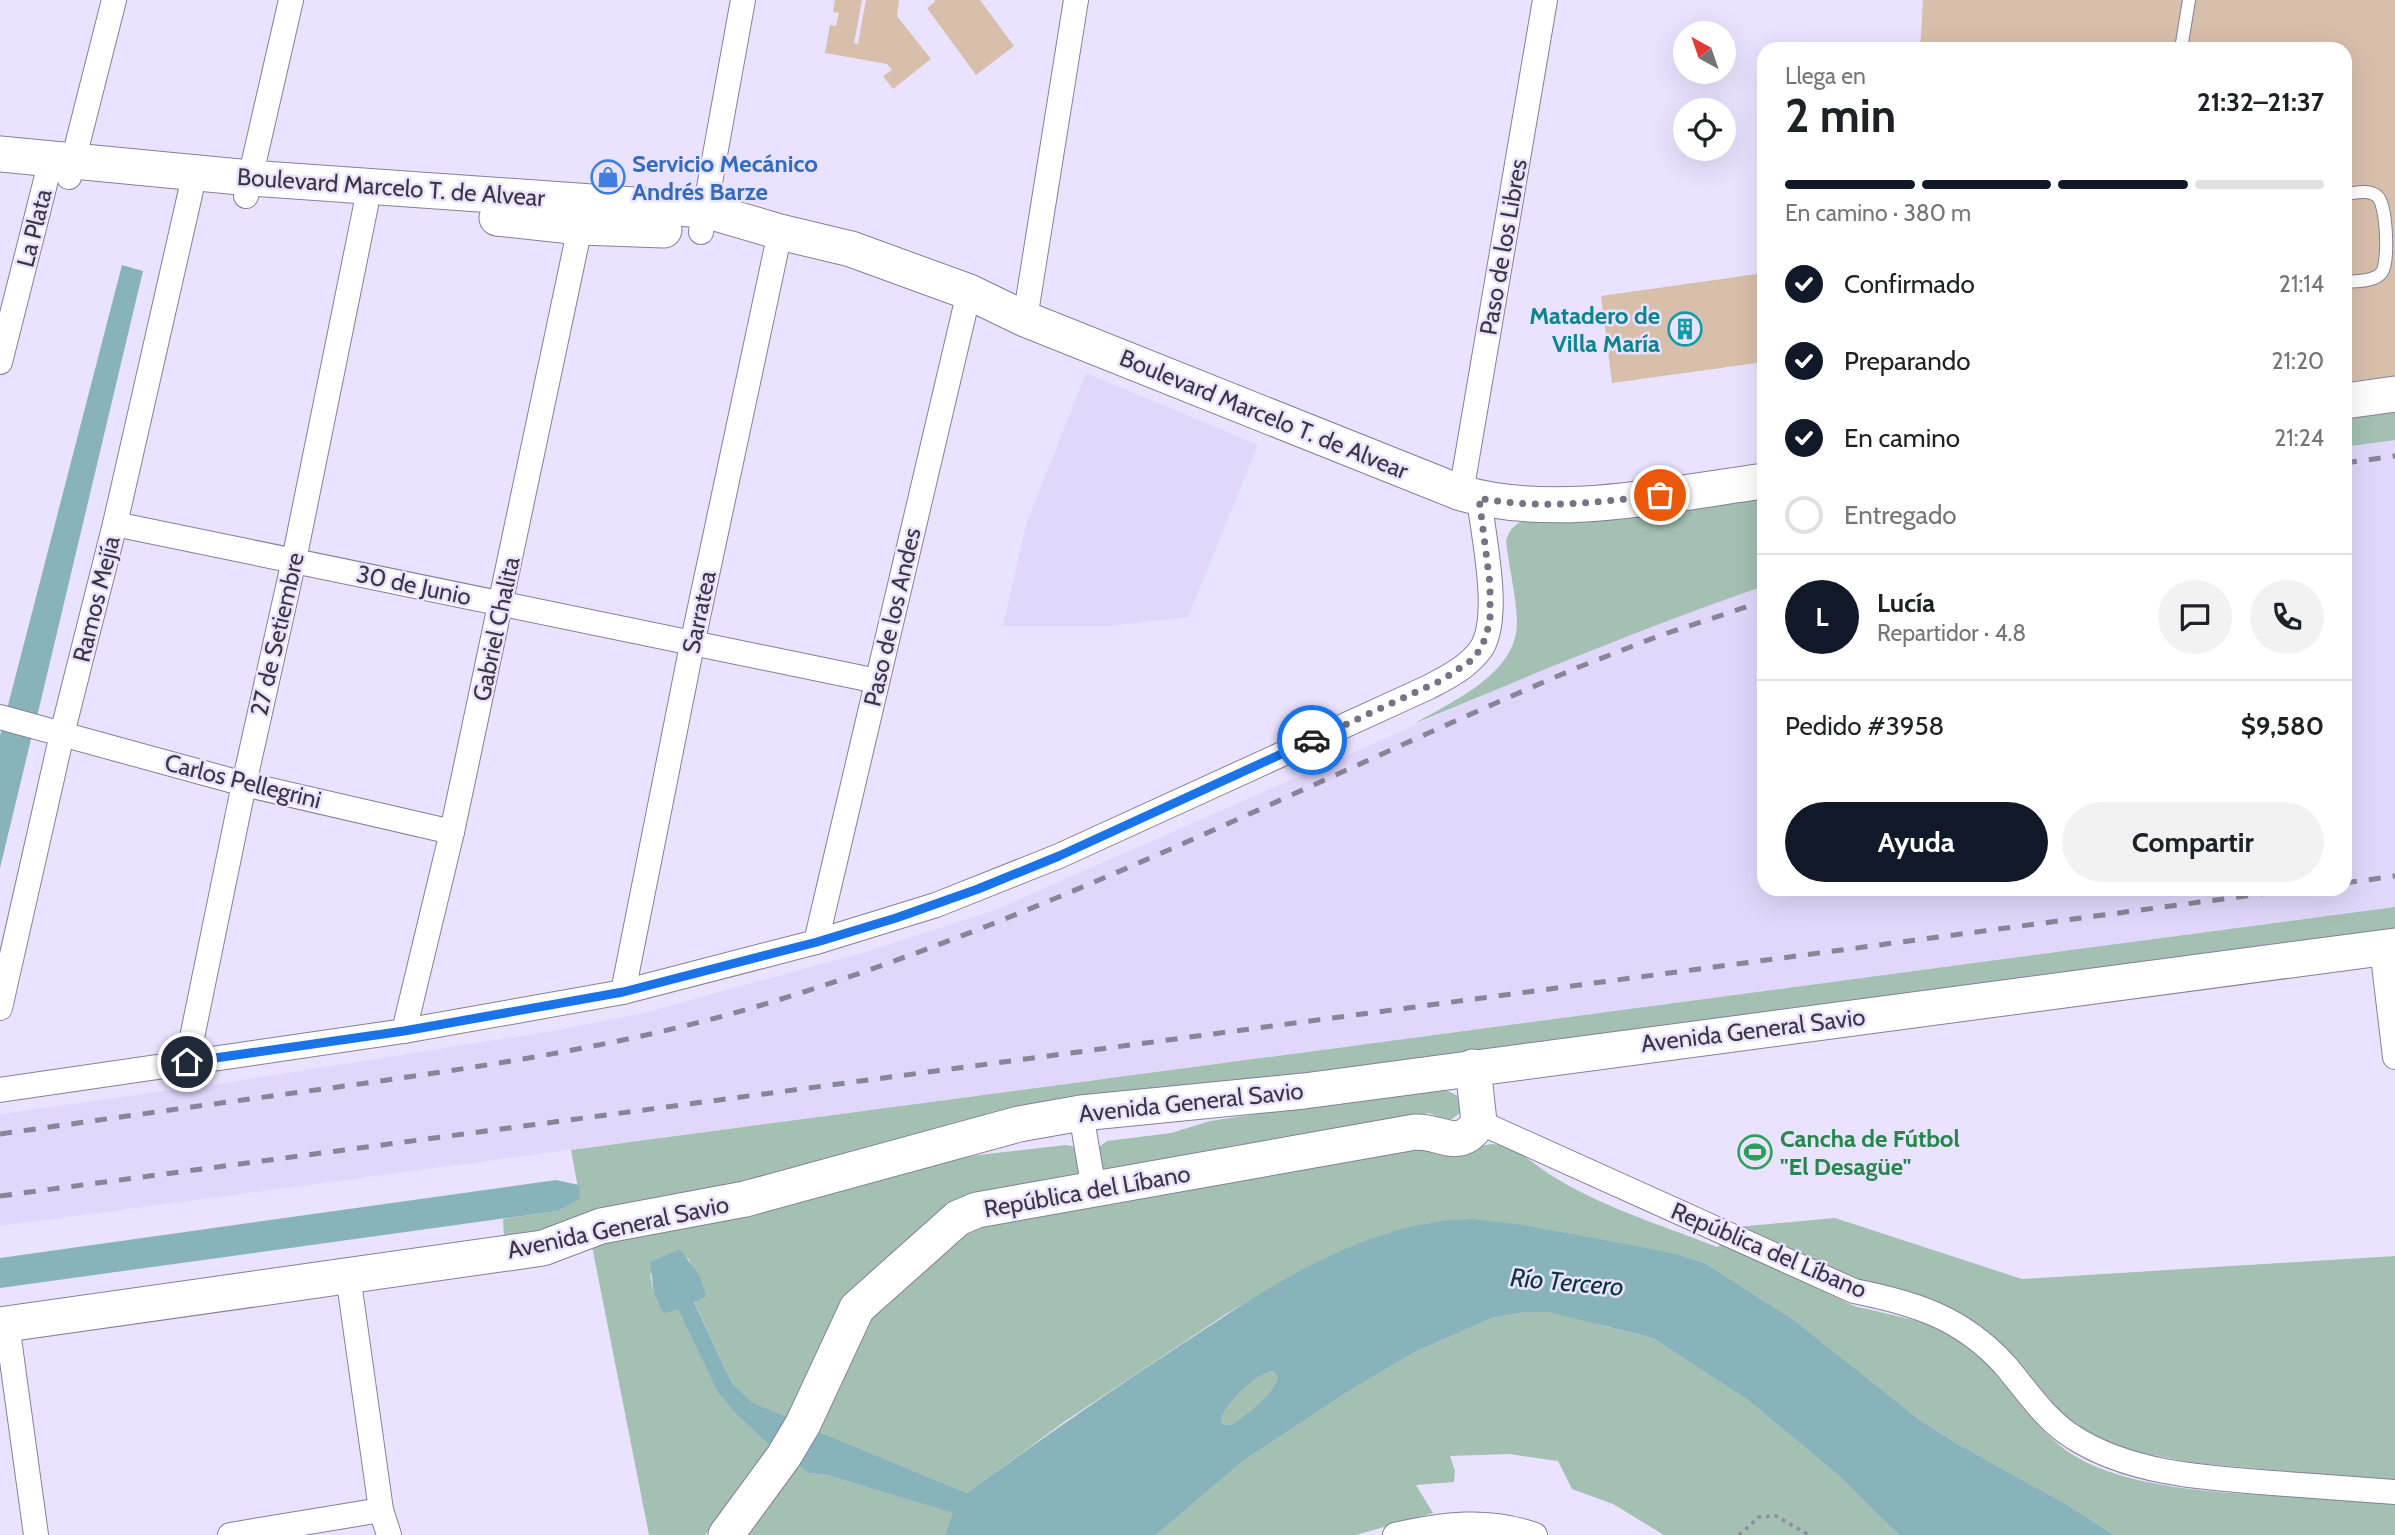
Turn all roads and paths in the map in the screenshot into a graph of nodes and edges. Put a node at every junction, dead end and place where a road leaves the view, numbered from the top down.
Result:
1 (114, 0) edge
2 (291, 0) edge
3 (743, 0) edge
4 (1076, 0) edge
5 (1545, 0) edge
6 (2189, 0) edge
7 (2182, 42) edge
8 (0, 154) edge
9 (63, 171) junction
10 (0, 172) edge
11 (248, 187) junction
12 (191, 190) junction
13 (2352, 193) edge
14 (366, 205) junction
15 (703, 221) junction
16 (580, 226) junction
17 (780, 232) junction
18 (2352, 281) edge
19 (969, 292) junction
20 (1025, 318) junction
21 (0, 362) edge
22 (2395, 394) edge
23 (2352, 400) edge
24 (1757, 482) edge
25 (1470, 496) junction
26 (115, 524) junction
27 (294, 560) junction
28 (502, 603) junction
29 (692, 645) junction
30 (877, 681) junction
31 (2, 718) edge
32 (62, 734) junction
33 (244, 784) junction
34 (452, 832) junction
35 (817, 942) junction
36 (2388, 947) edge
37 (623, 992) junction
38 (0, 1007) edge
39 (404, 1031) junction
40 (2395, 1057) edge
41 (187, 1062) junction
42 (1473, 1067) junction
43 (0, 1090) edge
44 (1479, 1122) junction
45 (1083, 1124) junction
46 (1094, 1190) junction
47 (348, 1275) junction
48 (4, 1324) edge
49 (2395, 1492) edge
50 (381, 1510) junction
51 (36, 1535) edge
52 (230, 1535) edge
53 (389, 1535) edge
54 (726, 1535) edge
55 (1395, 1535) edge
56 (1535, 1535) edge
57 (1739, 1535) edge
58 (1809, 1535) edge

1 - 9 street, La Plata
2 - 11 street
3 - 15 street
4 - 20 street
5 - 25 street, Paso de los Libres
6 - 7 lane
8 - 9 main road, Boulevard Marcelo T. de Alvear
9 - 10 main road, Boulevard Marcelo T. de Alvear
9 - 11 main road, Boulevard Marcelo T. de Alvear
9 - 12 main road, Boulevard Marcelo T. de Alvear
9 - 21 street, La Plata
11 - 12 main road, Boulevard Marcelo T. de Alvear
11 - 14 main road, Boulevard Marcelo T. de Alvear
11 - 15 main road, Boulevard Marcelo T. de Alvear
12 - 26 street, Ramos Mejía
13 - 18 lane
14 - 16 main road, Boulevard Marcelo T. de Alvear
14 - 27 street, 27 de Setiembre
15 - 16 main road, Boulevard Marcelo T. de Alvear
15 - 17 main road, Boulevard Marcelo T. de Alvear
16 - 28 street, Gabriel Chalita
17 - 19 main road, Boulevard Marcelo T. de Alvear
17 - 29 street, Sarratea
19 - 20 main road, Boulevard Marcelo T. de Alvear
19 - 30 street, Paso de los Andes
20 - 25 main road, Boulevard Marcelo T. de Alvear
22 - 23 main road
24 - 25 main road, Boulevard Marcelo T. de Alvear
25 - 35 street, Paso de los Libres
26 - 27 street, 30 de Junio
26 - 32 street, Ramos Mejía
27 - 28 street, 30 de Junio
27 - 33 street, 27 de Setiembre
28 - 29 street, 30 de Junio
28 - 34 street, Gabriel Chalita
29 - 30 street, 30 de Junio
29 - 37 street, Sarratea
30 - 35 street, Paso de los Andes
31 - 32 street, Carlos Pellegrini
32 - 33 street, Carlos Pellegrini
32 - 38 street, Ramos Mejía
33 - 34 street, Carlos Pellegrini
33 - 41 street, 27 de Setiembre
34 - 39 street, Gabriel Chalita
35 - 37 street, Paso de los Libres
36 - 40 street
36 - 42 main road, Avenida General Savio
37 - 39 street, Paso de los Libres
39 - 41 street, Paso de los Libres
41 - 43 street, Paso de los Libres
42 - 44 main road
42 - 45 main road, Avenida General Savio
44 - 46 main road, República del Líbano
44 - 49 street, República del Líbano
45 - 46 street
45 - 47 main road, Avenida General Savio
46 - 54 main road, República del Líbano
47 - 48 main road, Avenida General Savio
47 - 50 street
48 - 51 street
50 - 52 street
50 - 53 street
55 - 56 street
57 - 58 path

